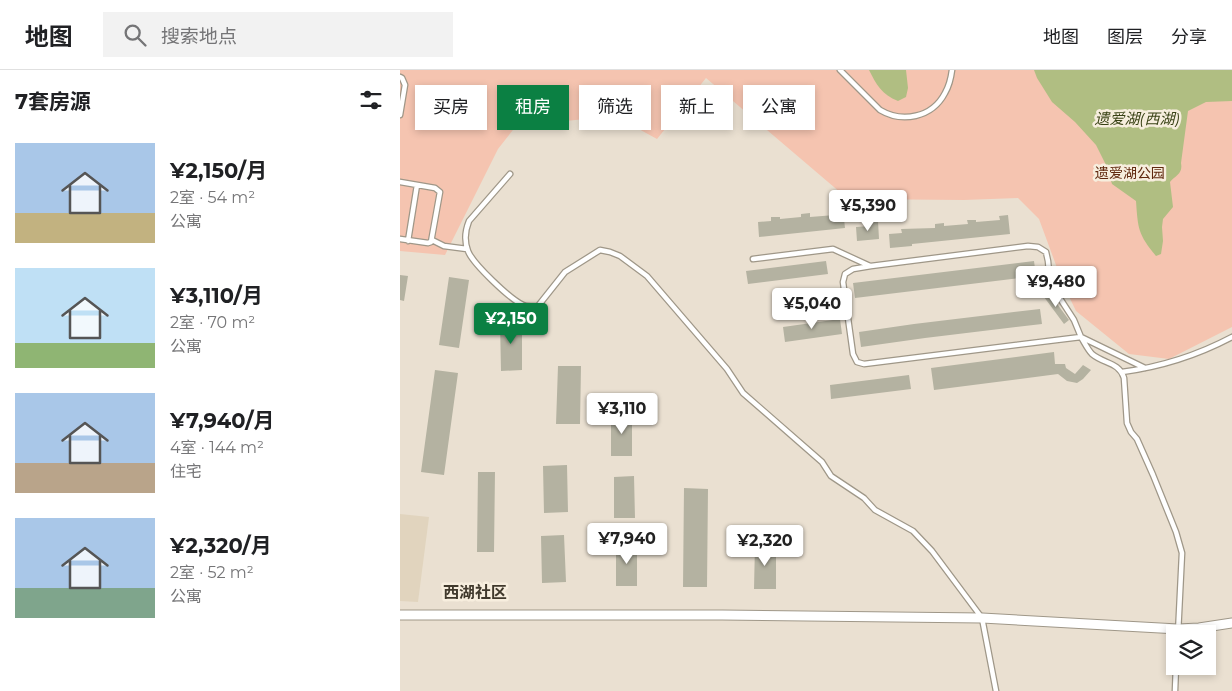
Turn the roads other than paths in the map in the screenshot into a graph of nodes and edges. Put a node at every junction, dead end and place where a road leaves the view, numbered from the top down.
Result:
1 (840, 70) edge
2 (952, 70) edge
3 (400, 77) edge
4 (400, 115) edge
5 (510, 174) dead end
6 (400, 182) edge
7 (417, 185) junction
8 (400, 240) edge
9 (432, 240) junction
10 (408, 241) junction
11 (467, 249) junction
12 (753, 259) dead end
13 (871, 266) junction
14 (1080, 337) junction
15 (1232, 337) edge
16 (1145, 368) junction
17 (1122, 372) junction
18 (400, 615) edge
19 (982, 618) junction
20 (1232, 623) edge
21 (1178, 625) edge
22 (1216, 625) edge
23 (1166, 631) edge
24 (1176, 675) edge
25 (996, 691) edge
26 (1175, 691) edge

1 - 2 lane
3 - 4 lane
5 - 11 lane
6 - 7 lane
7 - 9 lane
7 - 10 lane
8 - 10 lane
9 - 10 lane
9 - 11 lane
11 - 19 lane
12 - 13 lane
13 - 14 lane
13 - 14 lane
14 - 16 lane
14 - 17 lane
15 - 16 lane
16 - 17 lane
17 - 21 lane
18 - 19 street
19 - 23 street
19 - 25 lane
20 - 22 street
24 - 26 lane

